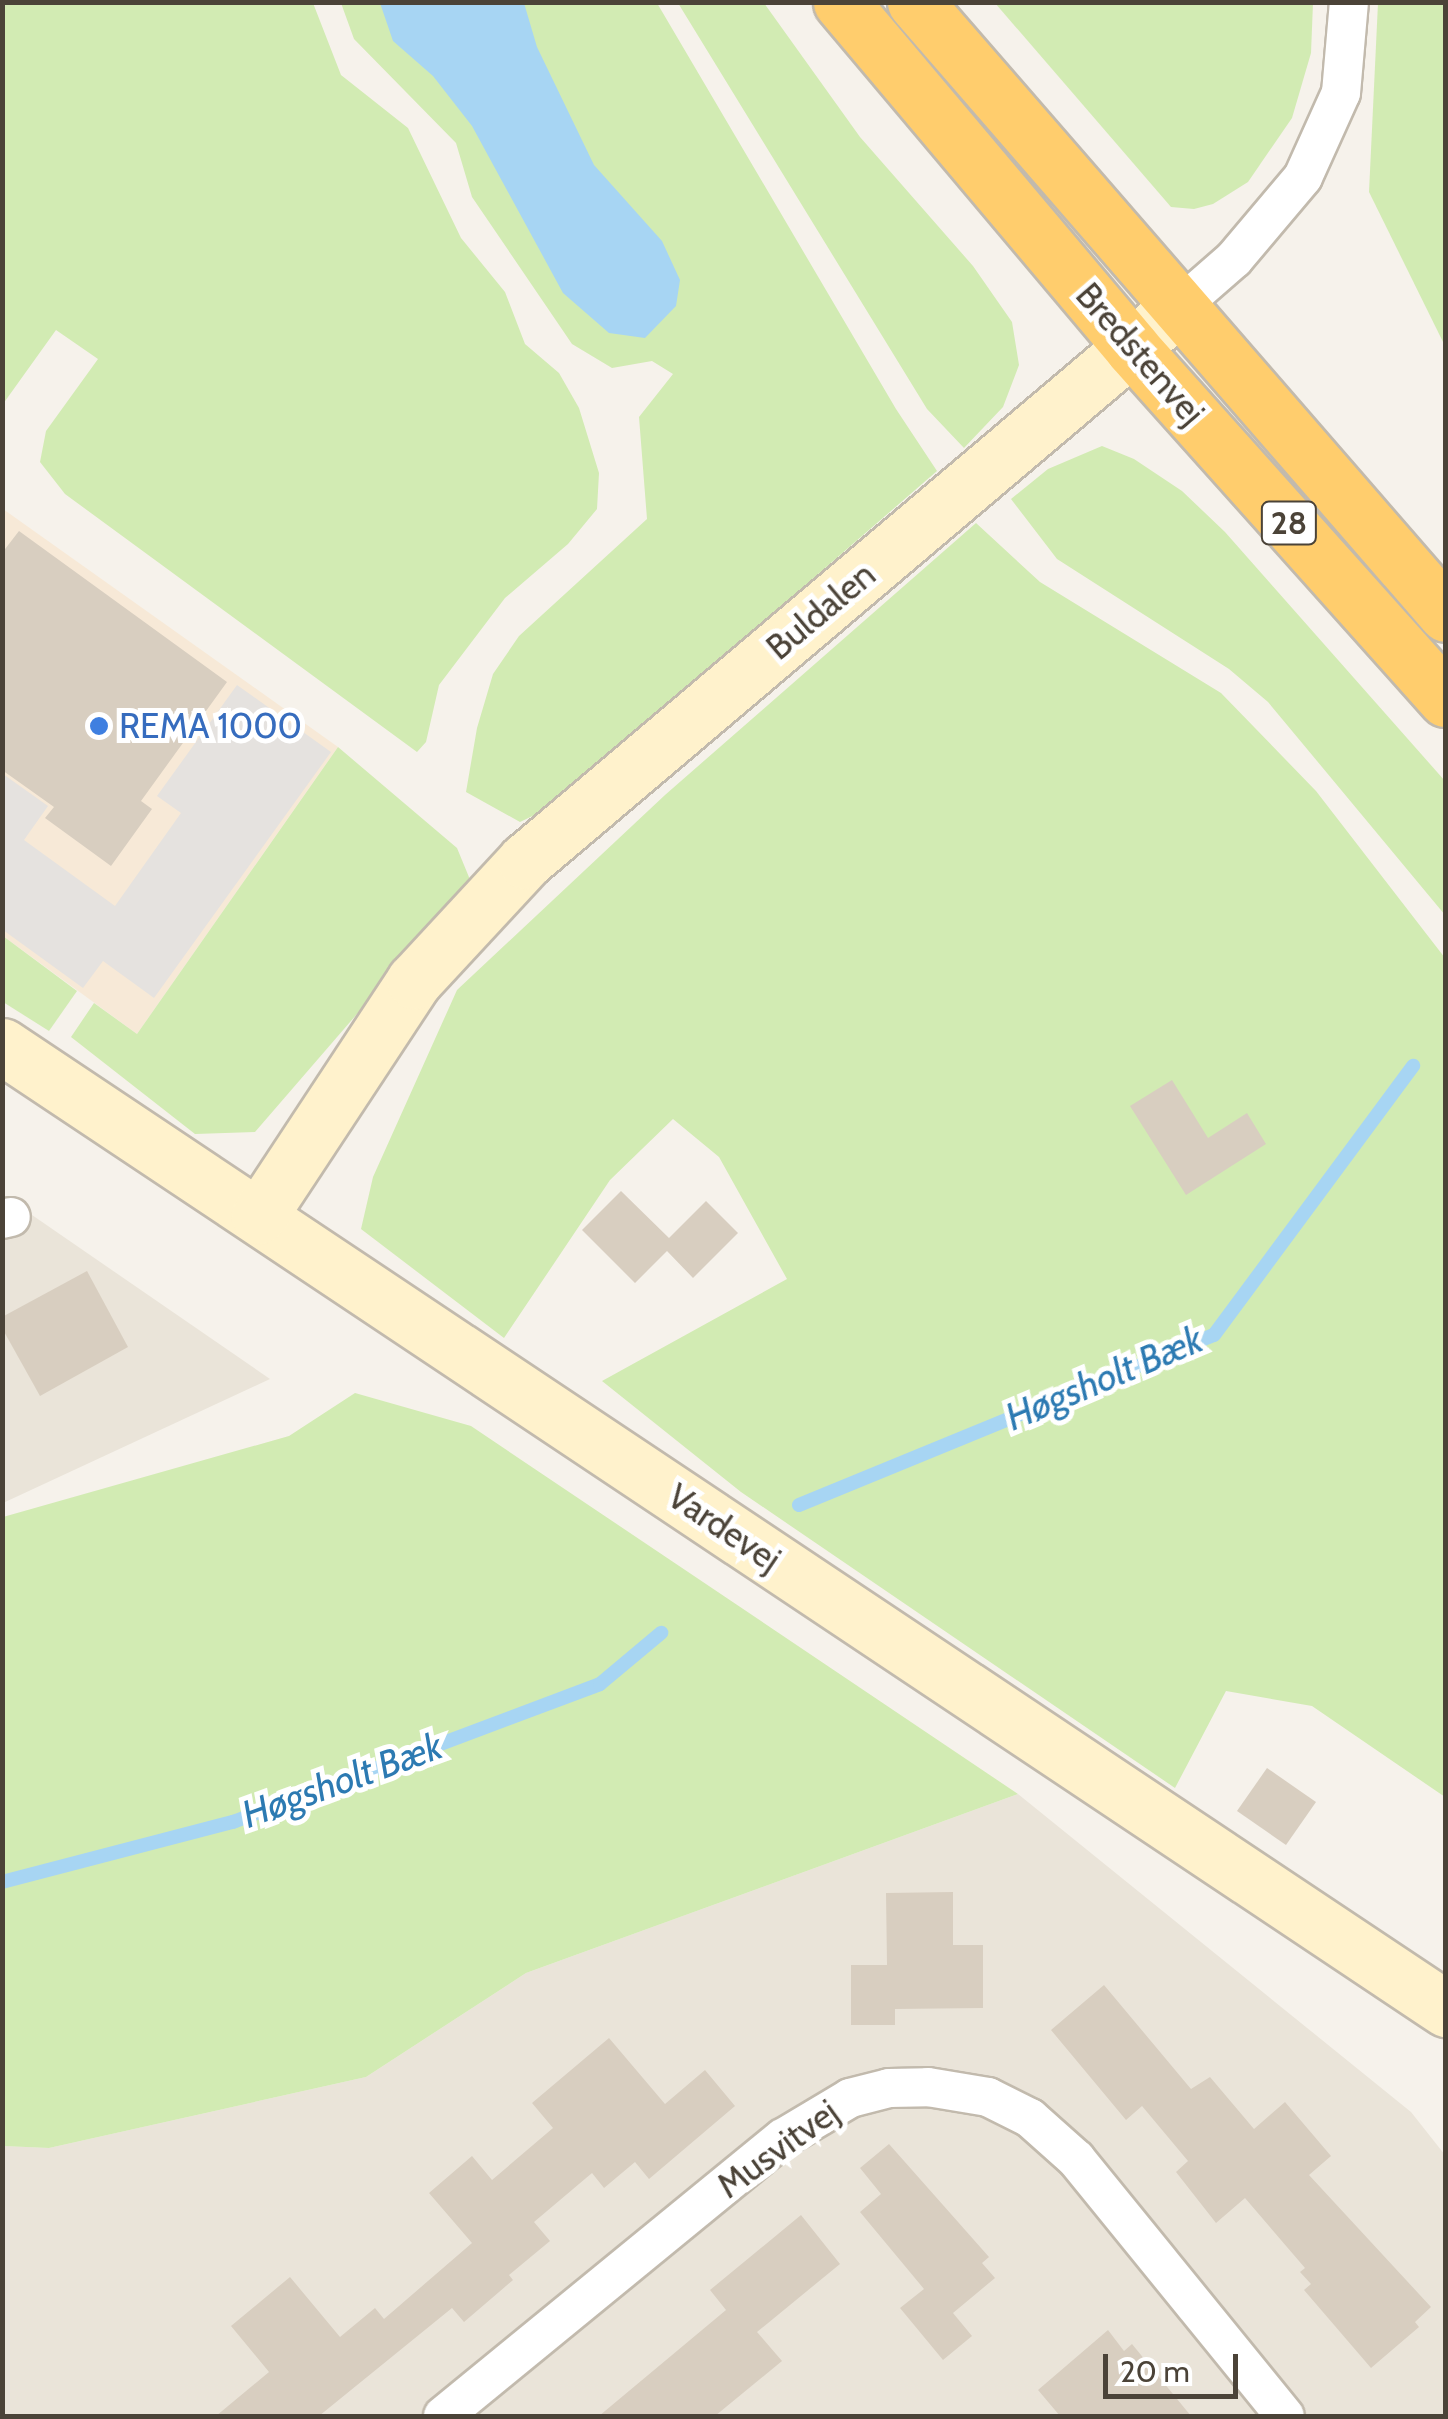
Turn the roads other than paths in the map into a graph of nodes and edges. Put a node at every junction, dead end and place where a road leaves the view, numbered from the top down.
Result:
1 (841, 2) edge
2 (915, 2) edge
3 (1349, 2) edge
4 (1178, 307) junction
5 (1132, 348) junction
6 (1446, 614) edge
7 (1446, 699) edge
8 (2, 1046) edge
9 (258, 1216) junction
10 (1446, 2010) edge
11 (443, 2416) edge
12 (1286, 2416) edge

1 - 5 highway, Bredstenvej / 28
2 - 4 highway, Bredstenvej / 28
3 - 4 street, Buldalen
4 - 5 street, Buldalen
4 - 6 highway, Bredstenvej / 28
5 - 7 highway, Bredstenvej / 28
5 - 9 street, Buldalen
8 - 9 street, Vardevej
9 - 10 street, Vardevej
11 - 12 street, Musvitvej

